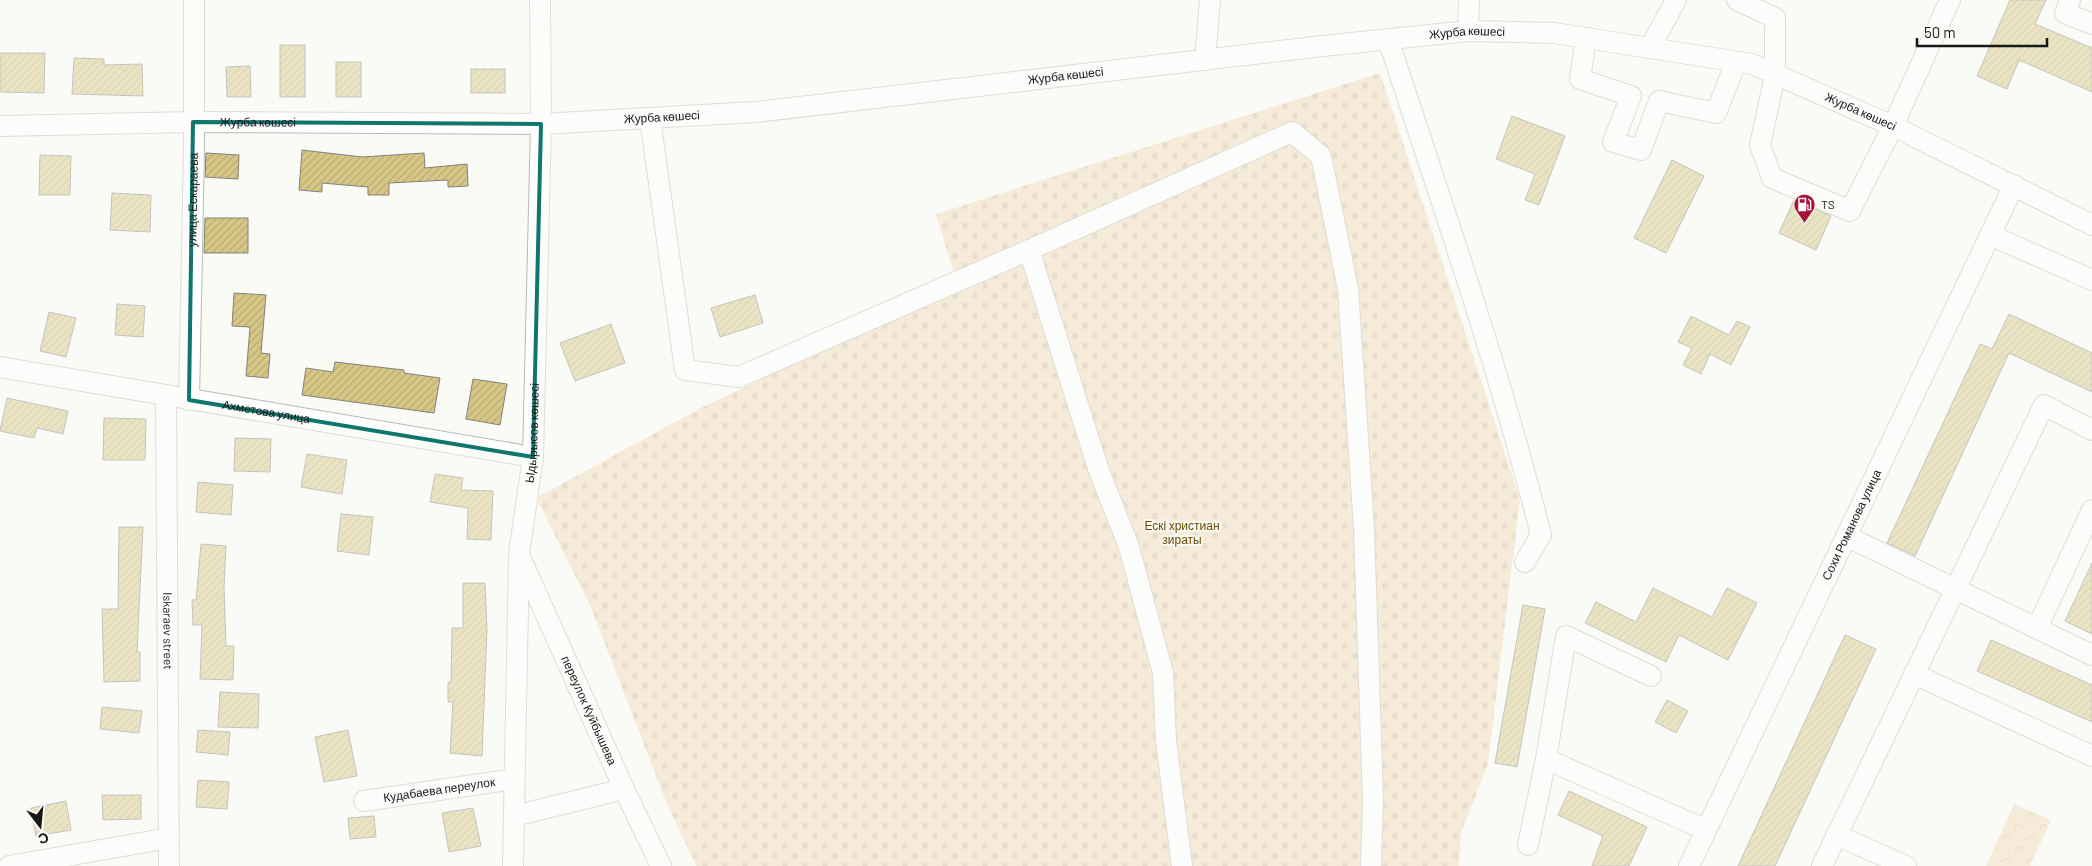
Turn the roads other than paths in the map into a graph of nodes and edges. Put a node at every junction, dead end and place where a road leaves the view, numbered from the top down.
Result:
1 (194, 0) edge
2 (540, 0) edge
3 (1224, 0) edge
4 (1469, 0) edge
5 (1676, 0) edge
6 (1737, 0) edge
7 (1950, 0) edge
8 (2070, 0) edge
9 (1210, 7) edge
10 (2092, 24) edge
11 (1468, 31) junction
12 (1586, 38) junction
13 (1388, 39) junction
14 (1650, 48) junction
15 (1205, 60) junction
16 (1736, 62) junction
17 (1775, 75) junction
18 (1631, 96) junction
19 (1659, 101) junction
20 (650, 118) junction
21 (193, 122) junction
22 (542, 124) junction
23 (0, 126) edge
24 (1894, 126) junction
25 (2014, 185) junction
26 (2092, 225) edge
27 (1990, 235) junction
28 (1029, 250) junction
29 (2092, 280) edge
30 (0, 367) edge
31 (166, 396) junction
32 (189, 400) junction
33 (2092, 430) edge
34 (533, 457) junction
35 (2092, 510) edge
36 (1846, 536) junction
37 (519, 554) junction
38 (1525, 562) dead end
39 (1955, 589) junction
40 (2037, 628) junction
41 (2092, 655) edge
42 (1914, 674) junction
43 (1651, 676) dead end
44 (2092, 756) edge
45 (1546, 759) junction
46 (514, 779) junction
47 (624, 789) junction
48 (364, 801) dead end
49 (514, 816) junction
50 (1706, 830) junction
51 (1836, 835) junction
52 (169, 838) junction
53 (1528, 845) dead end
54 (8, 866) edge
55 (169, 866) edge
56 (513, 866) edge
57 (662, 866) edge
58 (1182, 866) edge
59 (1372, 866) edge
60 (1689, 866) edge
61 (1822, 866) edge
62 (1906, 866) edge

1 - 21 street, улица Ескараева
2 - 22 street, Ыдырысов көшесі
3 - 9 street
4 - 11 street
5 - 14 street
6 - 17 street
7 - 24 street
8 - 10 street
9 - 15 street
11 - 12 street, Журба көшесі
11 - 13 street, Журба көшесі
12 - 14 street, Журба көшесі
12 - 18 street
13 - 15 street, Журба көшесі
13 - 38 street
14 - 16 street, Журба көшесі
15 - 20 street, Журба көшесі
16 - 17 street, Журба көшесі
16 - 19 street
17 - 24 street, Журба көшесі
17 - 24 street
18 - 19 street
18 - 19 street
20 - 22 street, Журба көшесі
20 - 28 street
21 - 22 street, Журба көшесі
21 - 23 street, Журба көшесі
21 - 32 street, улица Ескараева
22 - 34 street, Ыдырысов көшесі
24 - 25 street, Журба көшесі
25 - 26 street, Журба көшесі
25 - 27 street, Сохи Романова улица
27 - 29 street
27 - 36 street, Сохи Романова улица
28 - 58 street
28 - 59 street
30 - 31 street, Ахметова улица
31 - 32 street, Ахметова улица
31 - 52 street, Iskaraev street
32 - 34 street, Ахметова улица
33 - 39 street
34 - 37 street, Ыдырысов көшесі
35 - 40 street
36 - 39 street
36 - 50 street, Сохи Романова улица
37 - 46 street, Ыдырысов көшесі
37 - 47 street, переулок Куйбышева
39 - 40 street
39 - 42 street
40 - 41 street
42 - 44 street
42 - 51 street
43 - 45 street
45 - 50 street
45 - 53 street
46 - 48 street, Кудабаева переулок
46 - 49 street, Ыдырысов көшесі
47 - 49 street
47 - 57 street, переулок Куйбышева
49 - 56 street, Ыдырысов көшесі
50 - 60 street, Сохи Романова улица
51 - 61 street
51 - 62 street
52 - 54 street
52 - 55 street, Iskaraev street

